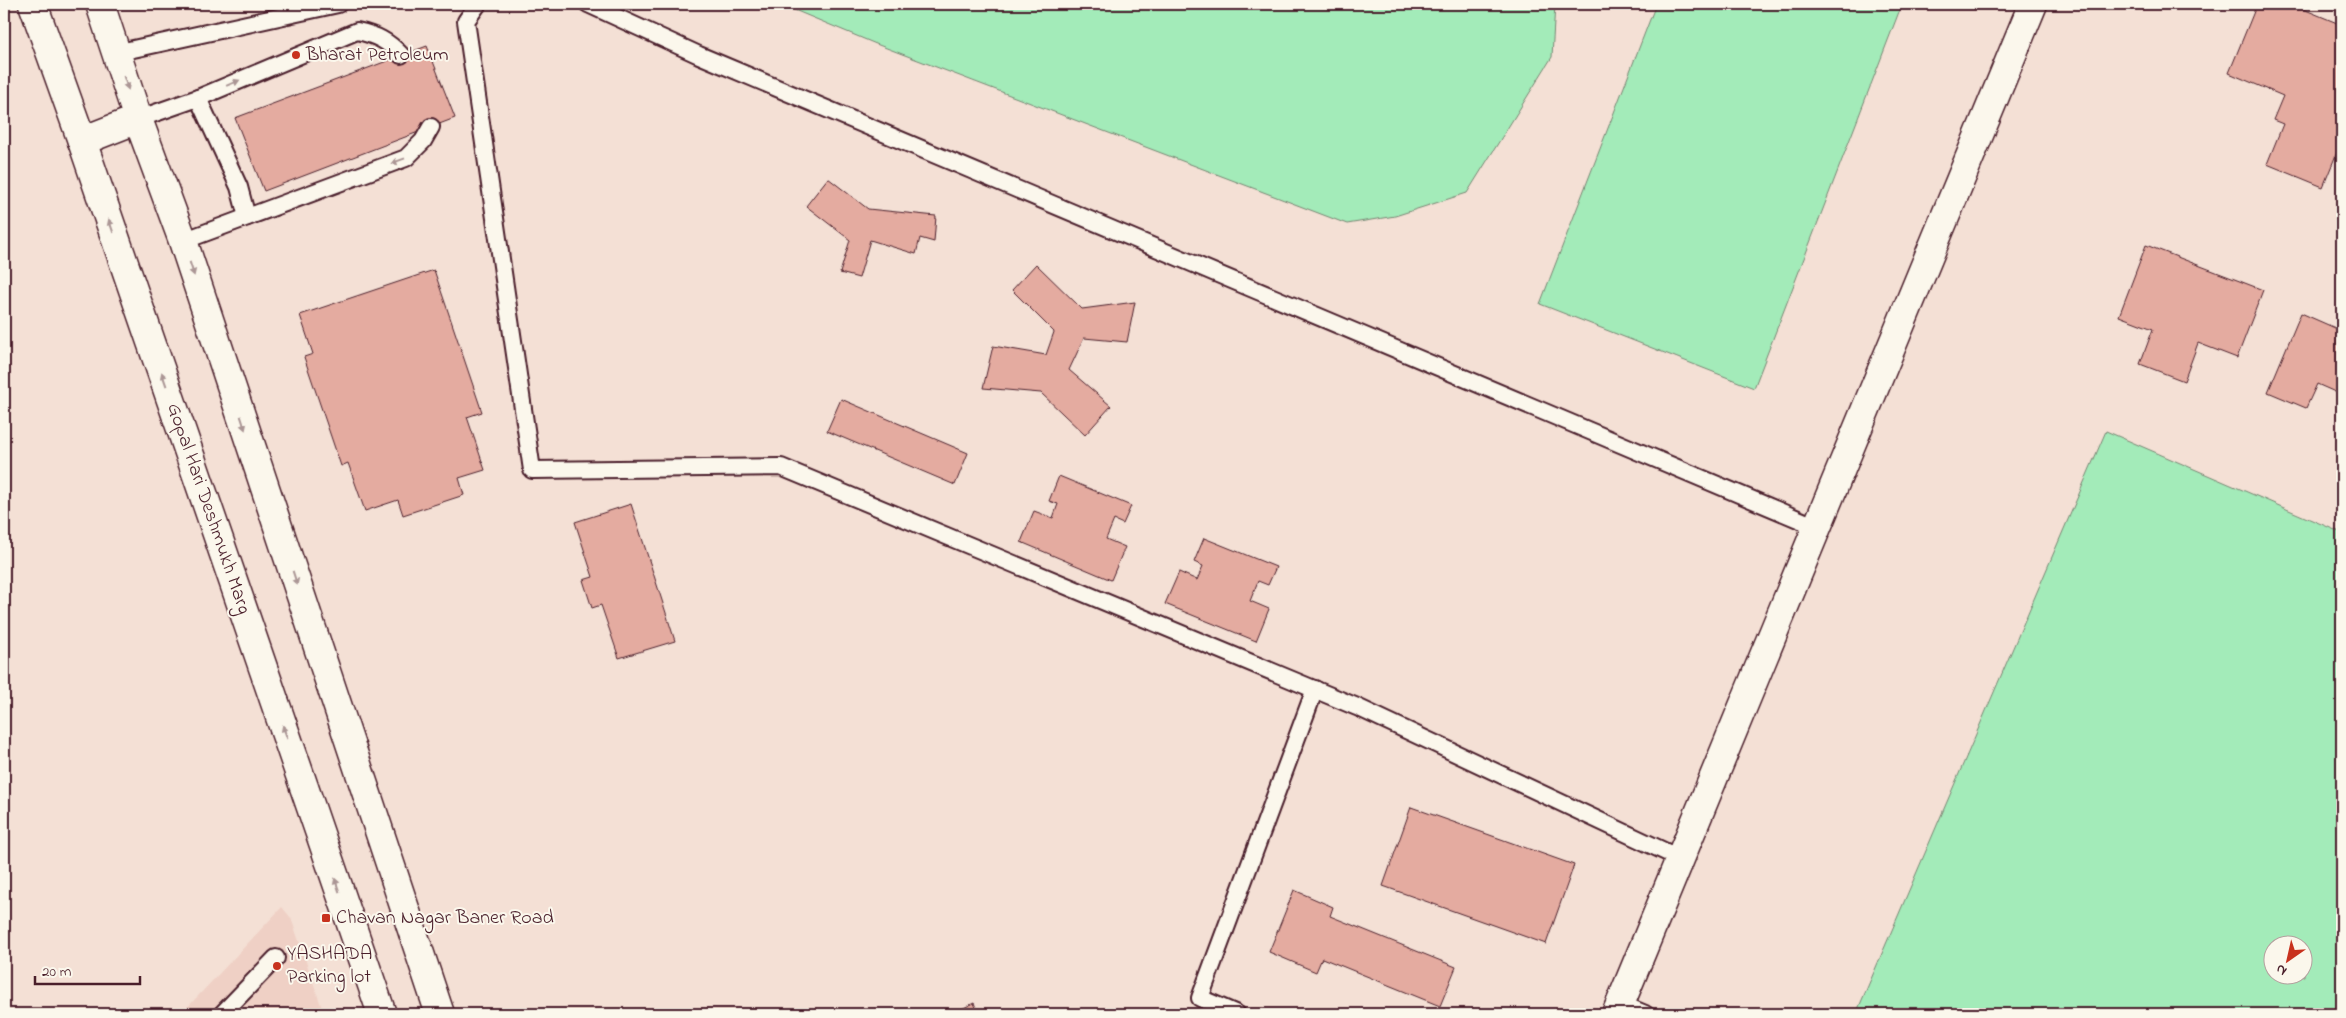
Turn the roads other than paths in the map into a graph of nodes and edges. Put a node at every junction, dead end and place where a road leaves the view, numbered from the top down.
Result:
1 (33, 4) edge
2 (100, 4) edge
3 (338, 4) edge
4 (478, 4) edge
5 (588, 4) edge
6 (2033, 4) edge
7 (116, 52) junction
8 (401, 55) dead end
9 (198, 98) junction
10 (138, 119) junction
11 (431, 128) dead end
12 (82, 141) junction
13 (247, 217) junction
14 (183, 241) junction
15 (1817, 527) junction
16 (1315, 690) junction
17 (1681, 859) junction
18 (276, 958) dead end
19 (1627, 1011) edge
20 (222, 1014) edge
21 (382, 1014) edge
22 (440, 1014) edge
23 (1237, 1014) edge

1 - 12 main road, Gopal Hari Deshmukh Marg
2 - 7 main road
3 - 7 lane
4 - 16 lane
5 - 15 lane
6 - 15 main road
7 -> 10 main road
9 -> 8 lane
9 - 10 lane
9 - 13 lane
10 - 12 main road
10 - 14 main road
11 -> 13 lane
21 -> 12 main road, Gopal Hari Deshmukh Marg
13 - 14 lane
14 -> 22 main road
15 - 17 main road
16 - 17 lane
16 - 23 lane
17 - 19 main road
18 - 20 lane

